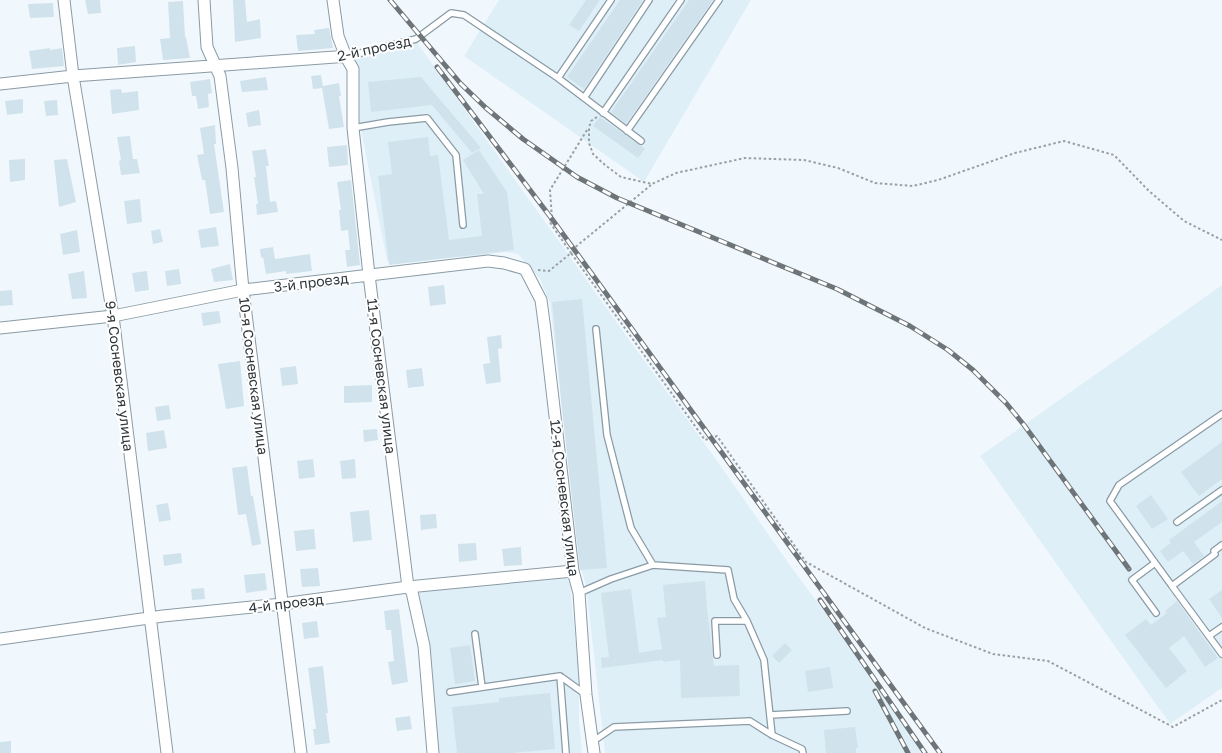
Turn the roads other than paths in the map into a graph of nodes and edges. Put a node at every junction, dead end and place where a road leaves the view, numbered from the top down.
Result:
1 (64, 0) edge
2 (204, 0) edge
3 (333, 0) edge
4 (611, 0) edge
5 (649, 0) edge
6 (681, 0) edge
7 (719, 0) edge
8 (347, 56) junction
9 (215, 66) junction
10 (73, 76) junction
11 (558, 78) junction
12 (0, 84) edge
13 (584, 98) junction
14 (603, 113) junction
15 (353, 128) junction
16 (627, 131) junction
17 (641, 141) dead end
18 (464, 225) dead end
19 (504, 263) joint
20 (369, 275) junction
21 (243, 290) junction
22 (113, 316) junction
23 (0, 328) edge
24 (596, 329) dead end
25 (1222, 414) edge
26 (1222, 490) edge
27 (1177, 522) dead end
28 (1222, 545) edge
29 (1155, 563) junction
30 (653, 565) junction
31 (573, 571) junction
32 (1172, 586) junction
33 (408, 587) junction
34 (580, 593) junction
35 (282, 604) junction
36 (1156, 613) dead end
37 (150, 618) junction
38 (747, 621) junction
39 (1222, 627) edge
40 (475, 634) dead end
41 (1209, 636) junction
42 (0, 639) edge
43 (1222, 641) edge
44 (1216, 646) junction
45 (1222, 654) edge
46 (717, 655) dead end
47 (560, 676) junction
48 (482, 687) junction
49 (450, 692) dead end
50 (586, 695) junction
51 (848, 711) dead end
52 (770, 714) junction
53 (772, 735) junction
54 (593, 747) edge
55 (167, 753) edge
56 (301, 753) edge
57 (434, 753) edge
58 (566, 753) edge
59 (803, 753) edge

1 - 10 street, 9-я Сосневская улица
2 - 9 street, 10-я Сосневская улица
3 - 8 street, 11-я Сосневская улица
4 - 11 lane
5 - 13 lane
6 - 14 lane
7 - 16 lane
8 - 9 street, 2-й проезд
8 - 11 lane, 2-й проезд
8 - 15 street, 11-я Сосневская улица
9 - 10 street, 2-й проезд
9 - 21 street, 10-я Сосневская улица
10 - 12 street, 2-й проезд
10 - 22 street, 9-я Сосневская улица
11 - 13 lane, 2-й проезд
13 - 14 lane, 2-й проезд
14 - 16 lane, 2-й проезд
15 - 18 lane
15 - 20 street, 11-я Сосневская улица
16 - 17 lane, 2-й проезд
19 - 20 street, 3-й проезд
19 - 31 street, 12-я Сосневская улица
20 - 21 street, 3-й проезд
20 - 33 street, 11-я Сосневская улица
21 - 22 street, 3-й проезд
21 - 35 street, 10-я Сосневская улица
22 - 23 street, 3-й проезд
22 - 37 street, 9-я Сосневская улица
24 - 30 lane
25 - 29 lane
26 - 27 lane
28 - 32 lane
29 - 32 lane
29 - 36 lane
30 - 34 lane
30 - 38 lane
31 - 33 street, 4-й проезд
31 - 34 street, 12-я Сосневская улица
32 - 41 lane
33 - 35 street, 4-й проезд
33 - 57 street, 11-я Сосневская улица
34 - 50 street, 12-я Сосневская улица
35 - 37 street, 4-й проезд
35 - 56 street, 10-я Сосневская улица
37 - 42 street, 4-й проезд
37 - 55 street, 9-я Сосневская улица
38 - 46 lane
38 - 52 lane
39 - 41 lane
40 - 48 lane
41 - 44 lane
43 - 44 lane
44 - 45 lane
47 - 48 lane
47 - 50 lane
47 - 58 lane
48 - 49 lane
50 - 54 street, 12-я Сосневская улица
51 - 52 lane
52 - 53 lane
53 - 54 lane
53 - 59 lane

